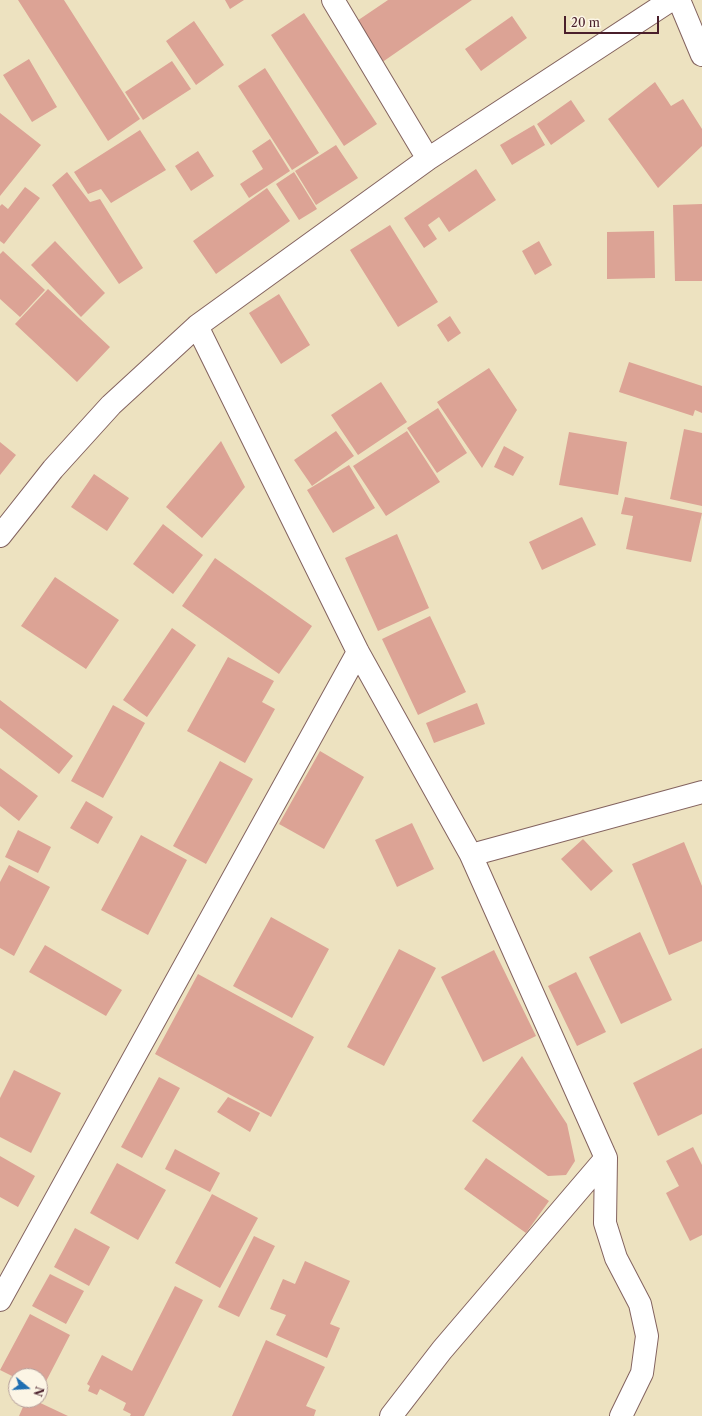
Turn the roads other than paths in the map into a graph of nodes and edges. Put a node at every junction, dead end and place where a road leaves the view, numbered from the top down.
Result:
1 (333, 0) edge
2 (671, 0) edge
3 (679, 0) edge
4 (702, 55) edge
5 (428, 159) junction
6 (197, 326) junction
7 (0, 536) edge
8 (358, 652) junction
9 (702, 792) edge
10 (470, 855) junction
11 (606, 1158) junction
12 (0, 1300) edge
13 (391, 1416) edge
14 (621, 1416) edge

1 - 5 street
2 - 5 street
3 - 4 street
5 - 6 street
6 - 7 street
6 - 8 street
8 - 10 street
8 - 12 street
9 - 10 street
10 - 11 street
11 - 13 street
11 - 14 street

